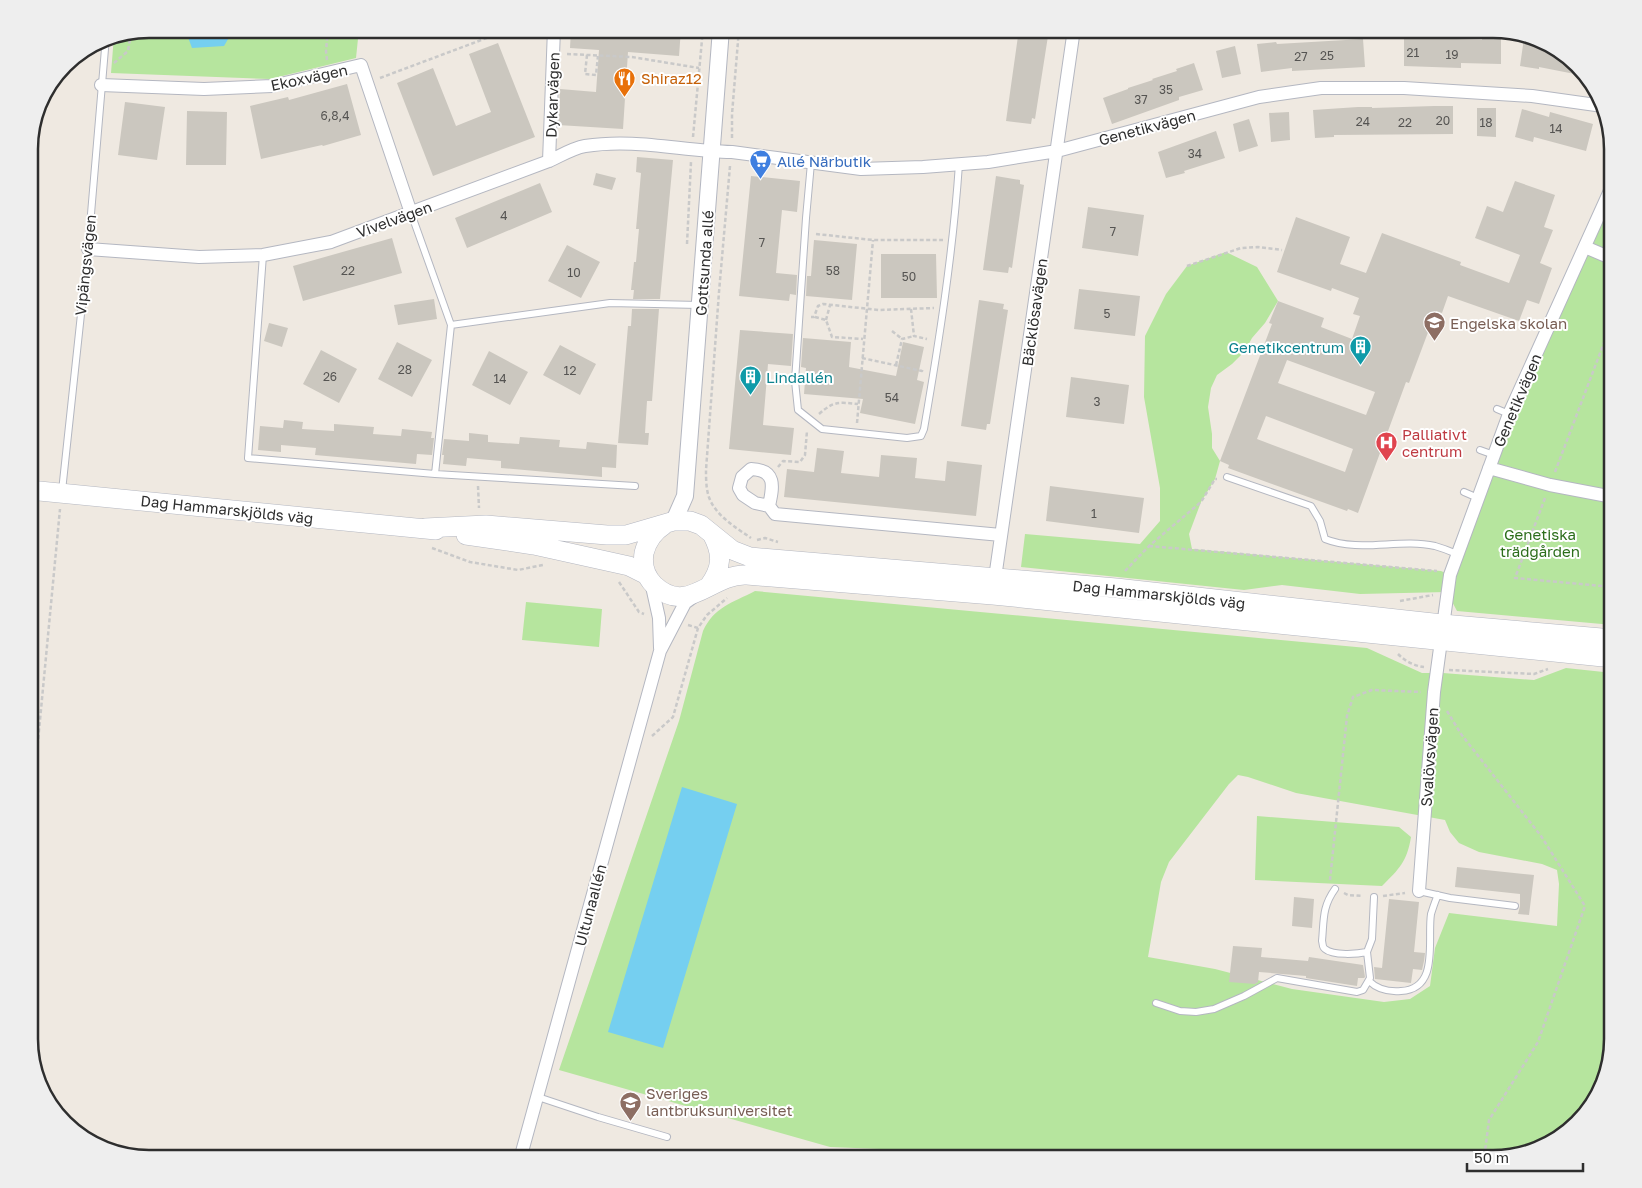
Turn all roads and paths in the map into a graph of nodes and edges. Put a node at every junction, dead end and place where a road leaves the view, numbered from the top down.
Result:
1 (327, 38) edge
2 (487, 38) edge
3 (554, 38) edge
4 (702, 38) edge
5 (720, 38) edge
6 (738, 38) edge
7 (1073, 38) edge
8 (130, 40) edge
9 (105, 46) edge
10 (553, 53) junction
11 (587, 55) junction
12 (598, 56) junction
13 (699, 68) junction
14 (328, 73) junction
15 (102, 79) junction
16 (367, 83) junction
17 (1595, 105) edge
18 (692, 148) junction
19 (712, 151) junction
20 (1057, 151) junction
21 (732, 152) junction
22 (549, 161) junction
23 (811, 163) junction
24 (959, 164) junction
25 (1604, 204) edge
26 (411, 213) junction
27 (805, 232) junction
28 (872, 240) junction
29 (952, 240) junction
30 (687, 246) dead end
31 (1584, 247) junction
32 (88, 248) junction
33 (1282, 250) dead end
34 (263, 255) junction
35 (1604, 255) edge
36 (1187, 266) dead end
37 (701, 304) junction
38 (830, 304) junction
39 (866, 308) junction
40 (911, 309) junction
41 (942, 310) junction
42 (800, 317) junction
43 (814, 317) junction
44 (826, 320) junction
45 (451, 325) junction
46 (892, 330) dead end
47 (914, 336) junction
48 (863, 339) junction
49 (928, 339) junction
50 (938, 339) junction
51 (902, 340) junction
52 (927, 347) dead end
53 (862, 358) junction
54 (924, 363) dead end
55 (896, 365) junction
56 (1496, 409) dead end
57 (1509, 414) junction
58 (856, 433) junction
59 (1480, 450) dead end
60 (1494, 456) junction
61 (1489, 468) junction
62 (435, 474) junction
63 (478, 476) junction
64 (1227, 478) joint
65 (636, 486) dead end
66 (38, 491) edge
67 (1464, 492) dead end
68 (62, 493) junction
69 (1604, 495) edge
70 (685, 496) junction
71 (1478, 498) junction
72 (769, 506) dead end
73 (479, 512) dead end
74 (670, 522) junction
75 (425, 528) junction
76 (706, 530) junction
77 (1001, 535) junction
78 (754, 541) dead end
79 (1149, 546) junction
80 (1457, 554) junction
81 (475, 557) dead end
82 (514, 561) dead end
83 (474, 563) dead end
84 (512, 569) dead end
85 (1450, 575) junction
86 (1120, 576) dead end
87 (649, 579) junction
88 (994, 587) junction
89 (703, 590) junction
90 (1447, 592) junction
91 (1400, 601) dead end
92 (698, 628) dead end
93 (1442, 633) junction
94 (1604, 639) edge
95 (660, 651) junction
96 (1604, 657) edge
97 (1434, 692) junction
98 (648, 739) dead end
99 (38, 742) edge
100 (1335, 889) junction
101 (1419, 891) junction
102 (1438, 895) junction
103 (1374, 897) junction
104 (1515, 906) dead end
105 (1367, 952) junction
106 (1369, 980) junction
107 (1156, 1003) dead end
108 (538, 1097) junction
109 (668, 1137) dead end
110 (523, 1150) edge
111 (1485, 1150) edge

1 - 14 path
2 - 16 path
3 - 10 street, Dykarvägen
4 - 13 path
5 - 19 street, Gottsunda allé
6 - 21 path
7 - 20 street, Bäcklösavägen
8 - 15 path
9 - 15 lane, Vipängsvägen
10 - 11 path
10 - 22 street, Dykarvägen
11 - 12 path
11 - 12 path
12 - 13 path
13 - 18 path
14 - 15 street, Ekoxvägen
14 - 16 street, Ekoxvägen
15 - 32 lane, Vipängsvägen
16 - 26 street, Ekoxvägen
17 - 20 street, Genetikvägen
18 - 19 street, Genetikvägen
18 - 22 street, Vivelvägen
18 - 30 path
19 - 21 street, Genetikvägen
19 - 37 street, Gottsunda allé
20 - 24 street, Genetikvägen
20 - 77 street, Bäcklösavägen
21 - 23 street, Genetikvägen
21 - 78 path
22 - 26 street, Vivelvägen
23 - 24 street, Genetikvägen
23 - 27 lane
24 - 29 lane
25 - 31 street, Genetikvägen
26 - 34 street, Vivelvägen
26 - 45 lane
27 - 28 path
27 - 42 lane
28 - 29 path
28 - 39 path
29 - 41 lane
31 - 35 street
31 - 57 street, Genetikvägen
32 - 34 street, Vivelvägen
32 - 68 lane, Vipängsvägen
33 - 36 path
34 - 62 lane
37 - 45 lane
37 - 70 street, Gottsunda allé
38 - 39 path
38 - 43 path
38 - 44 path
39 - 40 path
39 - 48 path
40 - 41 path
40 - 47 path
41 - 50 lane
42 - 43 path
42 - 58 lane
43 - 44 path
44 - 48 path
45 - 62 lane
46 - 51 path
47 - 49 path
47 - 51 path
48 - 53 path
49 - 50 path
49 - 52 path
50 - 58 lane
51 - 55 path
53 - 55 path
53 - 58 path
54 - 55 path
56 - 57 lane
57 - 60 street, Genetikvägen
59 - 60 lane
60 - 61 street, Genetikvägen
61 - 69 street
61 - 71 street, Genetikvägen
62 - 63 lane
63 - 65 lane
63 - 73 path
64 - 79 path
64 - 80 lane
66 - 68 main road, Dag Hammarskjölds väg
67 - 71 lane
68 - 75 main road, Dag Hammarskjölds väg
68 - 99 path
70 - 74 street, Gottsunda allé
70 - 76 street
71 - 80 street, Genetikvägen
72 - 77 street
74 - 75 main road, Dag Hammarskjölds väg
74 - 76 main road, Dag Hammarskjölds väg
74 - 87 main road
75 - 87 main road, Dag Hammarskjölds väg
76 - 88 main road, Dag Hammarskjölds väg
76 - 89 main road
77 - 88 street, Bäcklösavägen
79 - 85 path
79 - 86 path
80 - 85 street, Genetikvägen
81 - 83 path
82 - 84 path
85 - 90 street, Genetikvägen
87 - 89 main road, Dag Hammarskjölds väg
87 - 95 street, Ultunaallén
88 - 89 main road, Dag Hammarskjölds väg
88 - 93 main road, Dag Hammarskjölds väg
89 - 95 street, Ultunaallén
90 - 91 path
90 - 93 street, Genetikvägen
92 - 98 path
93 - 94 main road, Dag Hammarskjölds väg
93 - 96 main road, Dag Hammarskjölds väg
93 - 97 street, Svalövsvägen
95 - 108 street, Ultunaallén
97 - 100 path
97 - 101 street, Svalövsvägen
97 - 111 path
100 - 103 path
100 - 105 lane
101 - 102 lane
101 - 103 path
102 - 104 lane
102 - 106 lane
103 - 105 lane
105 - 106 lane
106 - 107 lane
108 - 109 lane
108 - 110 street, Ultunaallén

